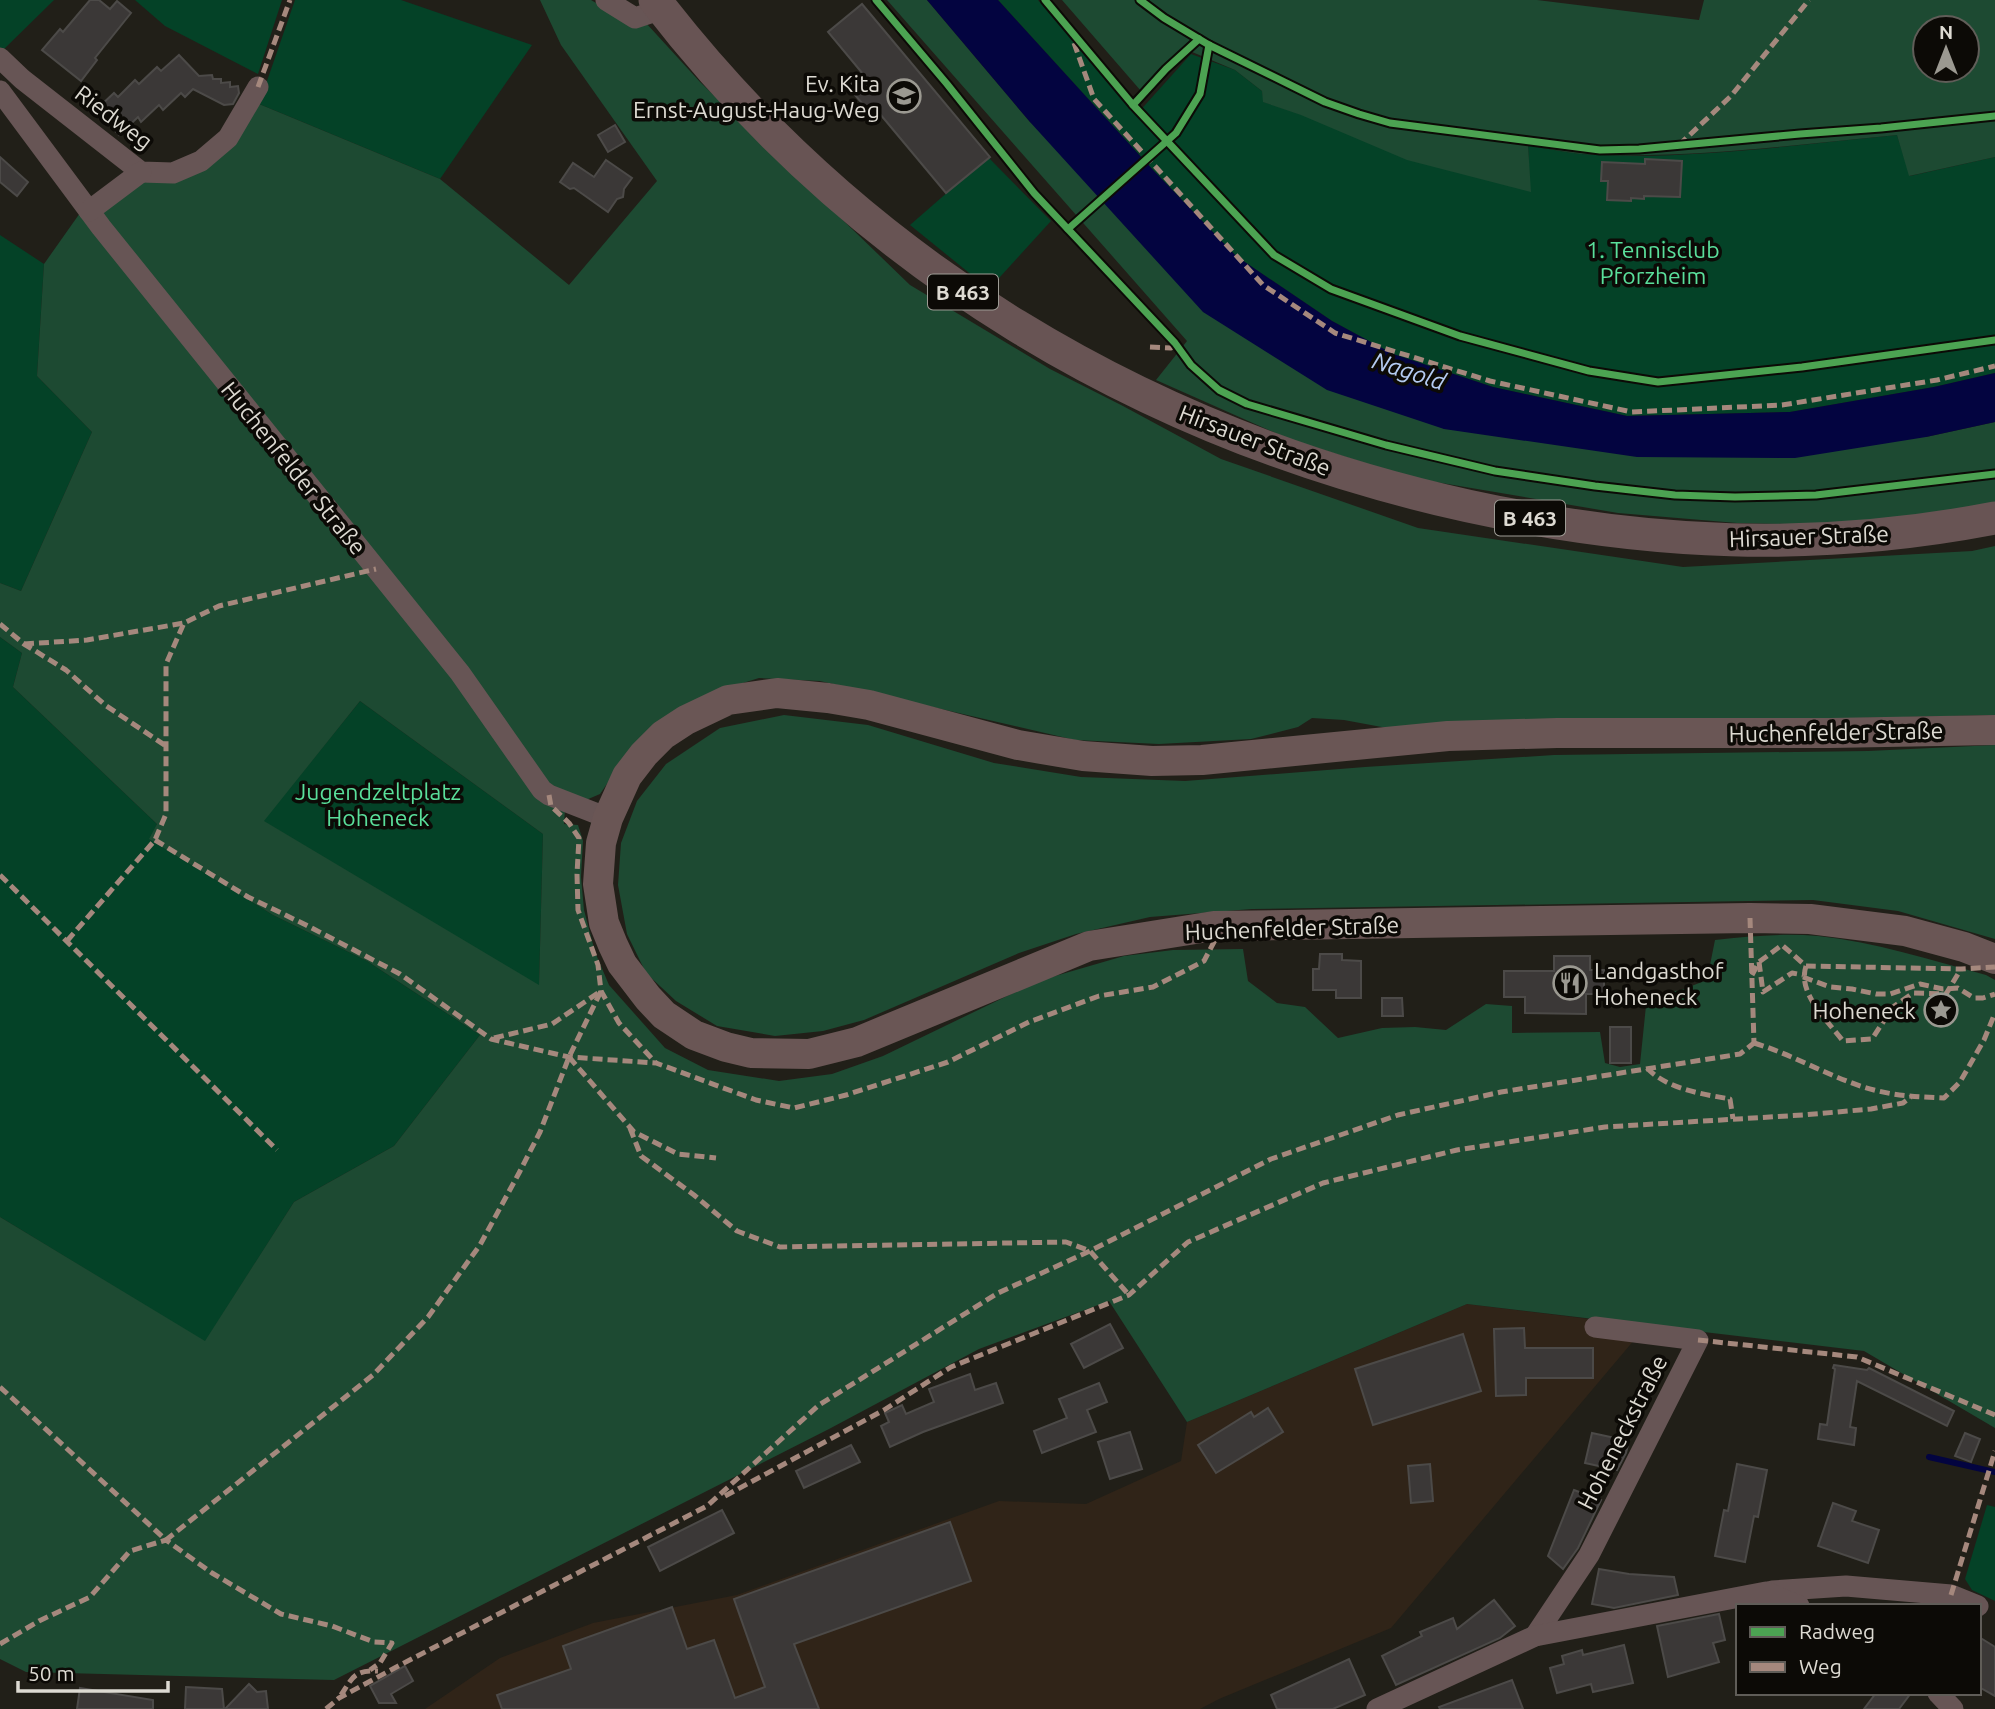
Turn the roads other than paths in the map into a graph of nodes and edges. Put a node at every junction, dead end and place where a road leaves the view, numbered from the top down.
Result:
1 (606, 0) edge
2 (659, 5) edge
3 (0, 58) edge
4 (258, 86) dead end
5 (0, 91) edge
6 (141, 172) junction
7 (89, 211) junction
8 (1995, 518) edge
9 (1995, 730) edge
10 (608, 818) junction
11 (1995, 959) edge
12 (1595, 1327) dead end
13 (1766, 1592) junction
14 (1794, 1604) edge
15 (1973, 1604) edge
16 (1535, 1636) junction
17 (1940, 1695) edge
18 (1377, 1709) edge
19 (1953, 1709) edge

1 - 2 street
2 - 8 main road, Hirsauer Straße / B 463
3 - 6 street, Riedweg
4 - 6 street, Riedweg
5 - 7 street, Huchenfelder Straße
6 - 7 street
7 - 10 street, Huchenfelder Straße
9 - 10 main road, Huchenfelder Straße
10 - 11 main road, Huchenfelder Straße
12 - 16 street, Hoheneckstraße
13 - 14 street
13 - 15 street
13 - 16 street
16 - 18 street
17 - 19 street

